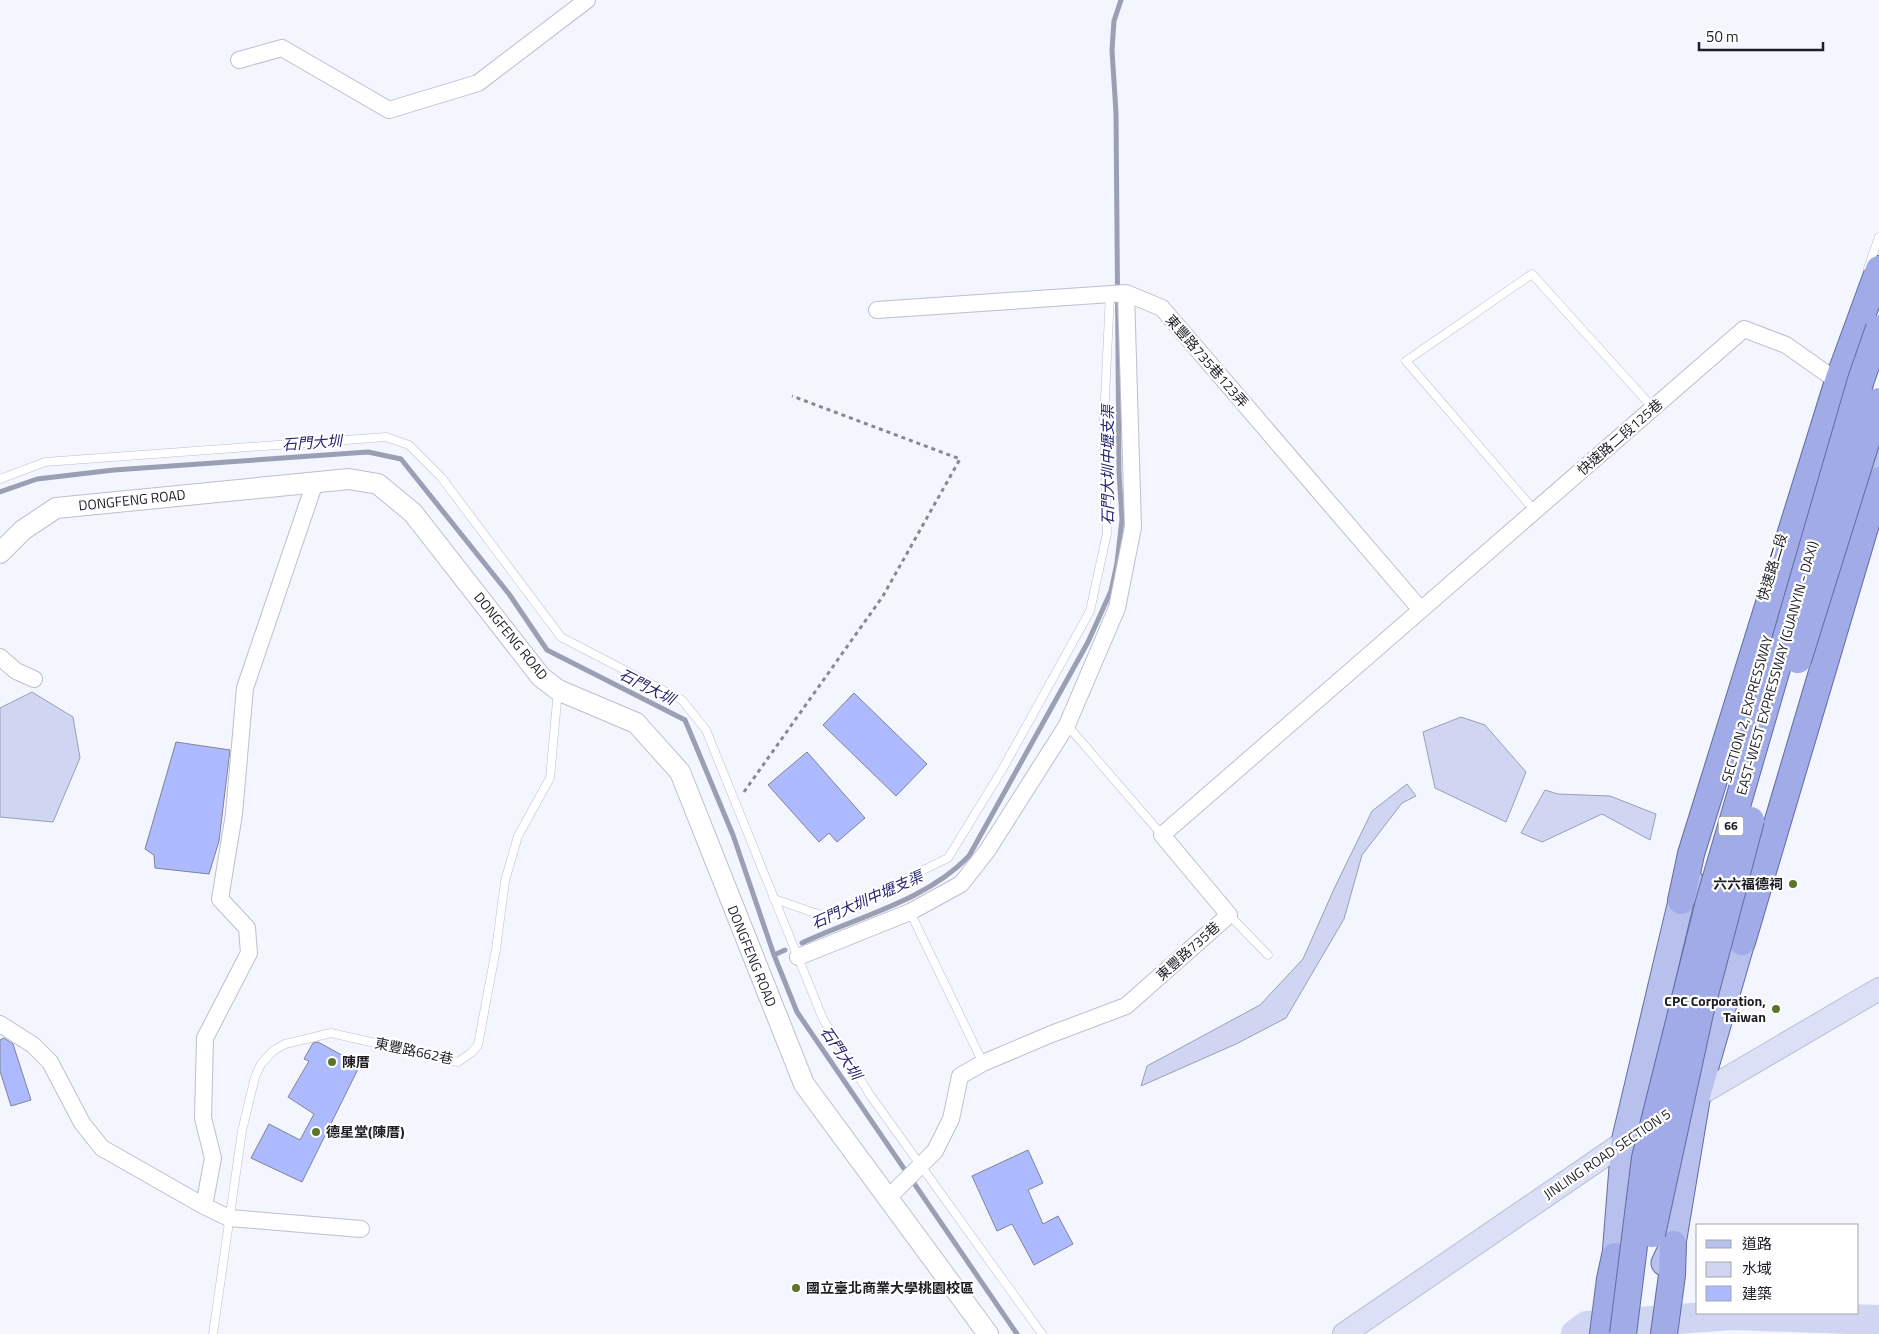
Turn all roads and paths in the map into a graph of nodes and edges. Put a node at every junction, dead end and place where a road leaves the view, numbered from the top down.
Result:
1 (587, 0) edge
2 (239, 60) dead end
3 (1879, 237) edge
4 (1875, 274) edge
5 (1126, 293) junction
6 (1110, 294) junction
7 (877, 310) dead end
8 (1879, 328) edge
9 (1830, 377) dead end
10 (792, 396) dead end
11 (1879, 401) edge
12 (1653, 408) junction
13 (1819, 414) dead end
14 (1879, 447) edge
15 (0, 479) edge
16 (1879, 480) edge
17 (316, 482) junction
18 (1879, 502) edge
19 (1535, 511) junction
20 (0, 553) edge
21 (1420, 610) junction
22 (0, 657) edge
23 (34, 679) dead end
24 (558, 690) junction
25 (1067, 725) junction
26 (736, 803) junction
27 (1784, 830) dead end
28 (1162, 835) junction
29 (1768, 886) dead end
30 (774, 899) junction
31 (1681, 901) junction
32 (910, 912) junction
33 (1229, 914) junction
34 (1742, 942) junction
35 (1268, 955) dead end
36 (798, 957) junction
37 (1879, 989) edge
38 (0, 1024) edge
39 (983, 1063) junction
40 (1698, 1094) junction
41 (1624, 1142) junction
42 (913, 1173) junction
43 (888, 1198) junction
44 (204, 1206) junction
45 (229, 1218) junction
46 (361, 1229) dead end
47 (1673, 1244) joint
48 (1671, 1272) junction
49 (1612, 1274) junction
50 (213, 1334) edge
51 (988, 1334) edge
52 (1042, 1334) edge
53 (1344, 1334) edge
54 (1602, 1334) edge
55 (1614, 1334) edge
56 (1623, 1334) edge
57 (1637, 1334) edge
58 (1651, 1334) edge
59 (1664, 1334) edge

1 - 2 street
3 - 4 lane
4 - 31 highway
4 - 31 main road, SECTION 2, EXPRESSWAY / 66
5 - 6 street, 東豐路735巷123弄
5 - 21 street, 東豐路735巷123弄
5 - 25 street
6 - 7 street, 東豐路735巷123弄
6 - 30 lane
8 - 56 highway, EAST-WEST EXPRESSWAY (GUANYIN - DAXI) / 66, bridge
9 - 12 street, 快速路二段125巷
10 - 26 path
11 - 57 highway, EAST-WEST EXPRESSWAY (GUANYIN - DAXI) / 66, bridge
12 - 19 street, 快速路二段125巷
12 - 19 lane
13 - 31 lane, 快速路二段
14 - 34 main road, 66
15 - 26 lane
16 - 34 highway
17 - 20 street, DONGFENG ROAD
17 - 24 street, DONGFENG ROAD
17 - 44 street
18 - 27 lane
19 - 21 street, 快速路二段125巷
21 - 28 street
22 - 23 street
24 - 43 street, DONGFENG ROAD
24 - 45 lane, 東豐路662巷
25 - 28 lane
25 - 32 street
26 - 30 lane
28 - 33 street, 東豐路735巷
29 - 34 lane
30 - 36 lane
31 - 41 main road, SECTION 2, EXPRESSWAY / 66
32 - 36 street
32 - 39 lane
33 - 35 lane
33 - 39 street, 東豐路735巷
34 - 40 main road, 66
36 - 42 lane
37 - 40 main road, JINLING ROAD SECTION 5
38 - 44 street
39 - 42 street, 東豐路735巷
40 - 41 main road, JINLING ROAD SECTION 5
40 - 47 main road, 66
41 - 49 main road, 66
41 - 53 main road, JINLING ROAD SECTION 5
42 - 43 street, 東豐路735巷
42 - 52 lane
43 - 51 street, DONGFENG ROAD
44 - 45 street
45 - 46 street
45 - 50 lane, 東豐路662巷
47 - 48 highway
48 - 58 main road
48 - 59 highway
49 - 54 highway
49 - 55 main road, 66

